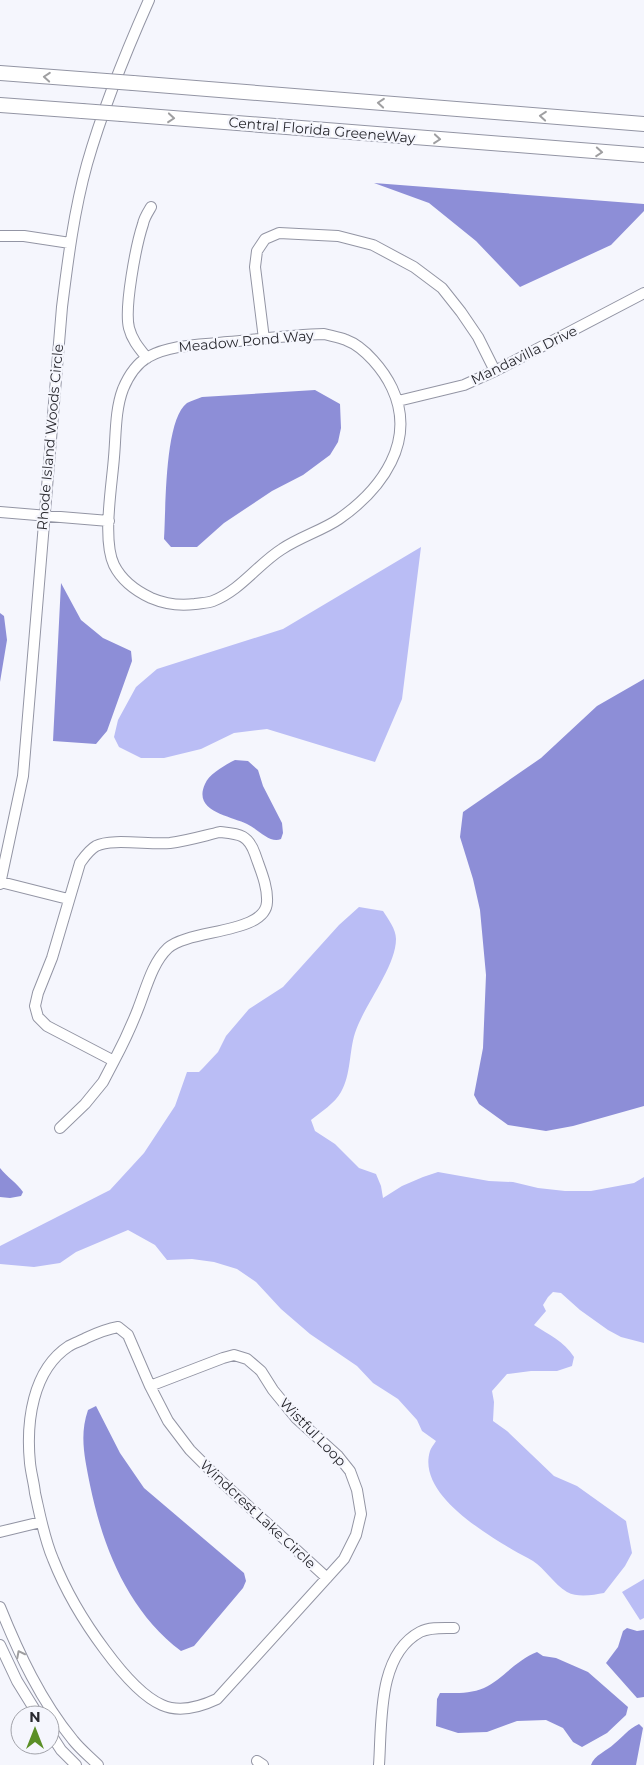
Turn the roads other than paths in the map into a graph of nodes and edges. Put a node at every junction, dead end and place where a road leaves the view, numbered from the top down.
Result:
1 (149, 0) edge
2 (0, 73) edge
3 (0, 105) edge
4 (644, 124) edge
5 (644, 156) edge
6 (151, 207) dead end
7 (0, 236) edge
8 (70, 243) junction
9 (644, 293) edge
10 (264, 339) junction
11 (147, 358) junction
12 (495, 371) junction
13 (398, 401) junction
14 (0, 512) edge
15 (43, 515) junction
16 (109, 521) junction
17 (0, 883) edge
18 (68, 899) junction
19 (114, 1061) junction
20 (60, 1128) dead end
21 (150, 1386) junction
22 (41, 1522) junction
23 (0, 1532) edge
24 (327, 1578) junction
25 (0, 1607) edge
26 (454, 1628) dead end
27 (0, 1646) edge
28 (30, 1673) junction
29 (17, 1681) junction
30 (32, 1705) edge
31 (60, 1748) edge
32 (76, 1765) edge
33 (98, 1765) edge
34 (379, 1765) edge

1 - 8 street, Rhode Island Woods Circle
4 -> 2 highway, bridge
3 -> 5 highway, Central Florida GreeneWay, bridge
6 - 11 street
7 - 8 street
8 - 15 street, Rhode Island Woods Circle
9 - 12 street, Mandavilla Drive
10 - 11 street, Meadow Pond Way
10 - 12 street
10 - 13 street, Meadow Pond Way
11 - 16 street, Meadow Pond Way
12 - 13 street, Mandavilla Drive
13 - 16 street, Meadow Pond Way
14 - 15 street
15 - 16 street
15 - 17 street, Rhode Island Woods Circle
17 - 18 street
18 - 19 street
18 - 19 street
19 - 20 street
21 - 22 street, Windcrest Lake Circle
21 - 24 street, Windcrest Lake Circle
21 - 24 street, Wistful Loop
22 - 23 street
22 - 24 street, Windcrest Lake Circle
28 -> 25 street
26 - 34 street
27 - 29 street
28 - 29 street
28 - 33 street
29 - 30 street
31 - 32 street

